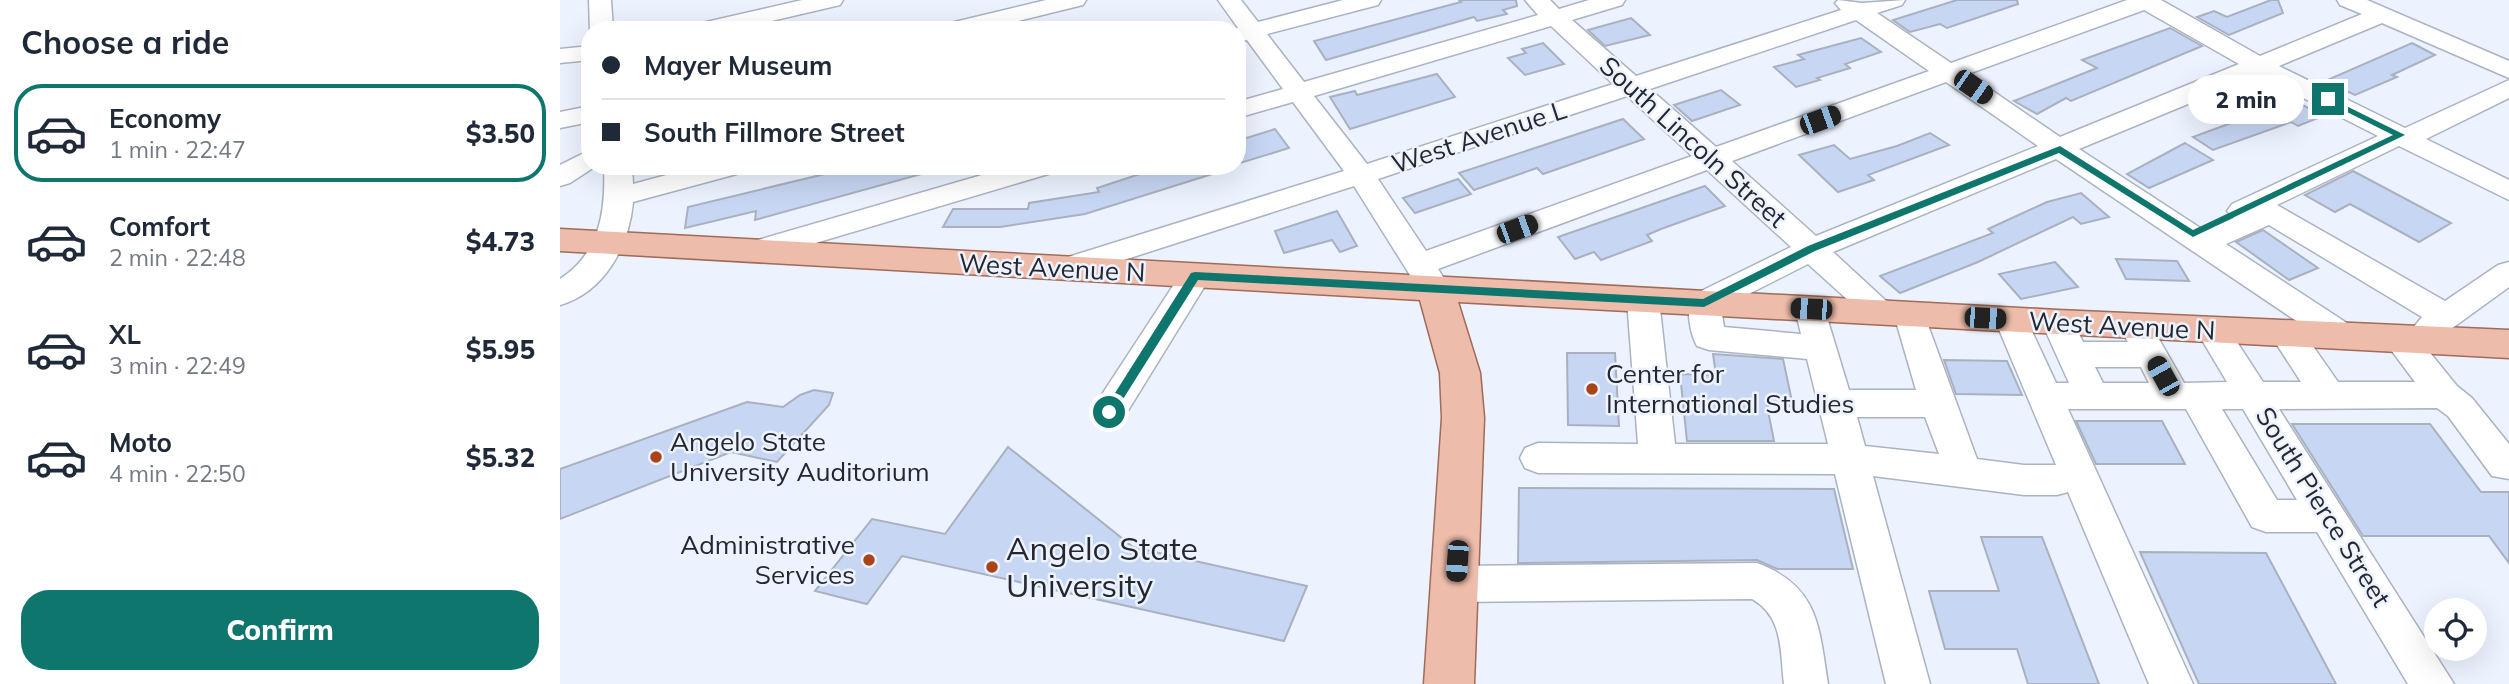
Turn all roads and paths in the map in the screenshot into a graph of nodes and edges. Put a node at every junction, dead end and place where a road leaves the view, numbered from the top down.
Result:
1 (600, 0) edge
2 (832, 0) edge
3 (1075, 0) edge
4 (1229, 0) edge
5 (1370, 0) edge
6 (1614, 0) edge
7 (1894, 0) edge
8 (2146, 0) edge
9 (2348, 0) edge
10 (1851, 6) edge
11 (1545, 8) edge
12 (2381, 15) junction
13 (601, 21) edge
14 (740, 21) edge
15 (988, 21) edge
16 (1239, 21) edge
17 (1246, 33) edge
18 (1246, 34) edge
19 (581, 54) edge
20 (560, 56) edge
21 (2256, 64) junction
22 (2509, 70) edge
23 (1951, 72) junction
24 (1632, 87) junction
25 (2509, 88) edge
26 (1299, 92) junction
27 (1246, 107) edge
28 (581, 116) edge
29 (560, 120) edge
30 (2404, 137) junction
31 (2060, 149) junction
32 (1715, 159) junction
33 (581, 164) edge
34 (619, 175) edge
35 (700, 175) edge
36 (1014, 175) edge
37 (1360, 175) junction
38 (560, 177) edge
39 (2509, 191) edge
40 (621, 196) junction
41 (2199, 238) junction
42 (560, 240) edge
43 (609, 242) junction
44 (1812, 249) junction
45 (755, 251) junction
46 (1063, 269) junction
47 (2509, 272) edge
48 (1426, 275) junction
49 (1195, 276) junction
50 (560, 294) edge
51 (1643, 300) junction
52 (1704, 303) junction
53 (1811, 309) junction
54 (1896, 313) junction
55 (2446, 317) junction
56 (2011, 320) junction
57 (2212, 330) junction
58 (2287, 334) junction
59 (2344, 337) junction
60 (2065, 338) junction
61 (2406, 340) junction
62 (2143, 341) junction
63 (2509, 344) edge
64 (1821, 348) junction
65 (2327, 394) junction
66 (2445, 395) junction
67 (2044, 396) junction
68 (2092, 396) junction
69 (2185, 396) junction
70 (2255, 396) junction
71 (1835, 403) junction
72 (1938, 404) junction
73 (1109, 412) dead end
74 (1538, 458) dead end
75 (1658, 459) junction
76 (1850, 459) junction
77 (2505, 466) dead end
78 (1964, 472) junction
79 (2057, 480) dead end
80 (2329, 516) junction
81 (1455, 584) junction
82 (1449, 684) edge
83 (1806, 684) edge
84 (1908, 684) edge
85 (2171, 684) edge
86 (2432, 684) edge

1 - 13 street
2 - 14 street
3 - 15 street
4 - 16 street
5 - 17 street
6 - 11 street
7 - 10 street, West Avenue L
8 - 21 street
8 - 23 street
9 - 12 street
10 - 23 street
10 - 24 street, West Avenue L
11 - 24 street, South Lincoln Street
11 - 26 street
12 - 21 street
12 - 22 street
18 - 26 street
19 - 20 street
21 - 30 street
21 - 31 street
23 - 31 street
23 - 32 street
24 - 32 street, South Lincoln Street
24 - 37 street, West Avenue L
25 - 30 street
26 - 27 street
26 - 37 street
28 - 29 street
30 - 39 street
30 - 41 street
31 - 41 street
31 - 44 street
32 - 44 street, South Lincoln Street
32 - 48 street
33 - 38 street
34 - 40 street
35 - 40 street
36 - 45 street
37 - 46 street, West Avenue L
37 - 48 street
40 - 43 street
41 - 55 street
41 - 59 street
42 - 43 main road, West Avenue N
43 - 45 main road, West Avenue N
43 - 50 street
44 - 52 street
44 - 54 street, South Lincoln Street
45 - 46 main road, West Avenue N
46 - 49 main road, West Avenue N
47 - 55 street
48 - 49 main road, West Avenue N
48 - 51 main road, West Avenue N
48 - 81 main road
49 - 73 street
51 - 52 main road, West Avenue N
51 - 75 street
52 - 53 main road, West Avenue N
52 - 64 street
53 - 54 main road, West Avenue N
53 - 64 street
54 - 56 main road, West Avenue N
54 - 72 street
55 - 61 street
56 - 60 main road, West Avenue N
56 - 67 street
57 - 58 main road, West Avenue N
57 - 62 main road, West Avenue N
57 - 70 street, South Pierce Street
58 - 59 main road, West Avenue N
58 - 65 street
59 - 61 main road, West Avenue N
60 - 62 main road, West Avenue N
60 - 68 street
61 - 63 main road, West Avenue N
61 - 66 street
62 - 69 street
64 - 71 street
65 - 66 street
65 - 70 street
66 - 77 street
67 - 68 street
67 - 85 street
68 - 69 street
69 - 70 street
69 - 80 street
70 - 80 street, South Pierce Street
71 - 72 street
71 - 76 street
72 - 78 street
74 - 75 street
75 - 76 street
76 - 78 street
76 - 84 street
78 - 79 street
80 - 86 street, South Pierce Street
81 - 82 main road
81 - 83 street

